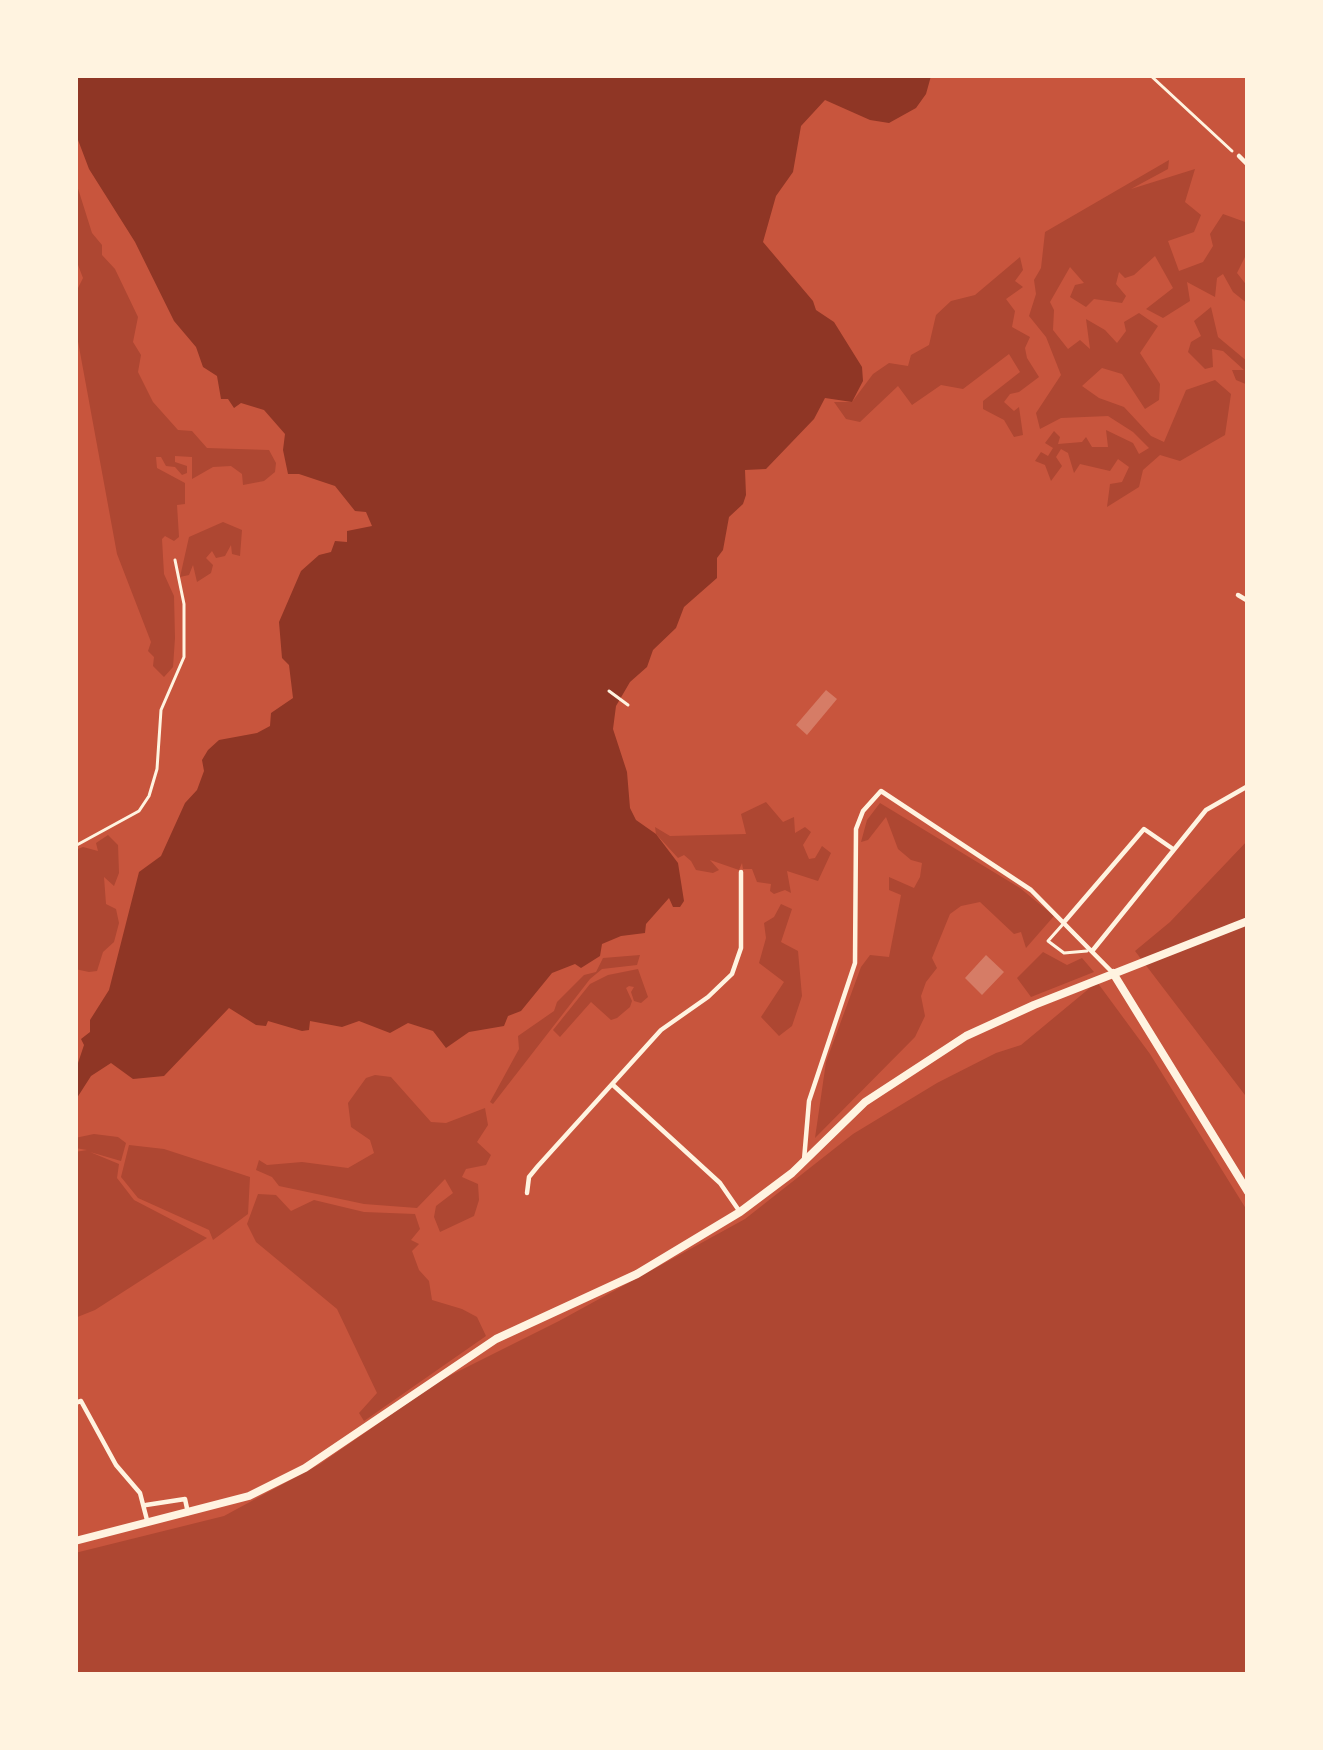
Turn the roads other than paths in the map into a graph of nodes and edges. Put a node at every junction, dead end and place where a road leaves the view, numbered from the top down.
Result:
1 (1239, 156) road end
2 (1248, 165) edge
3 (1238, 595) dead end
4 (1248, 601) edge
5 (1248, 786) edge
6 (1173, 850) junction
7 (741, 872) dead end
8 (1065, 921) junction
9 (1248, 921) edge
10 (1093, 950) junction
11 (1113, 974) junction
12 (613, 1084) junction
13 (805, 1160) junction
14 (1248, 1192) edge
15 (527, 1193) dead end
16 (740, 1212) junction
17 (75, 1402) edge
18 (146, 1505) junction
19 (188, 1513) junction
20 (148, 1523) junction
21 (75, 1541) edge

1 - 2 street
3 - 4 street
5 - 6 street
6 - 8 street
6 - 10 street
7 - 12 street
8 - 10 street
8 - 10 lane
8 - 13 street
9 - 11 main road
10 - 11 street
11 - 13 main road
11 - 14 main road
12 - 15 street
12 - 16 street
13 - 16 main road
16 - 19 main road
17 - 18 street
18 - 19 street
18 - 20 street
19 - 20 main road
20 - 21 main road

